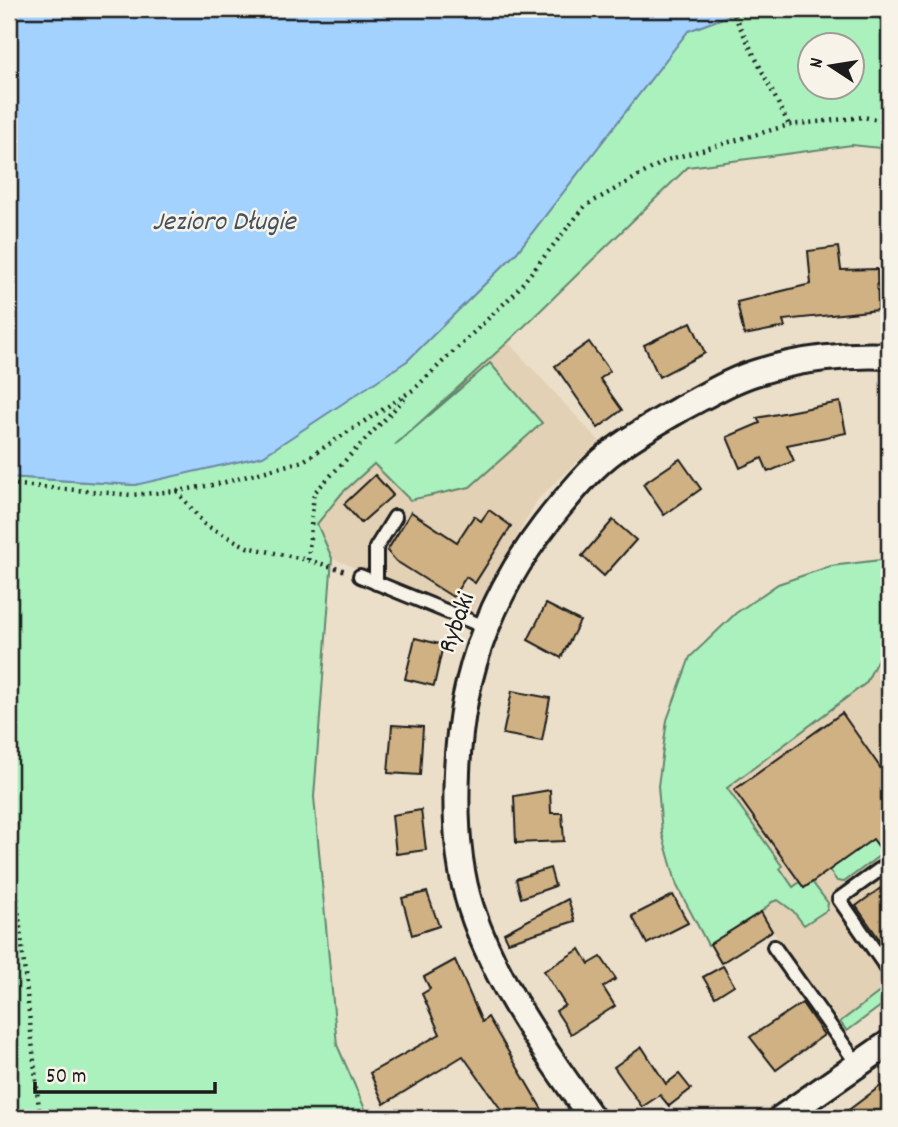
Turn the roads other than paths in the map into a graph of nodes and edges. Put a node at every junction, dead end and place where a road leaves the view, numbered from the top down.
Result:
1 (889, 356) edge
2 (395, 517) dead end
3 (360, 576) road end
4 (376, 583) junction
5 (485, 627) junction
6 (886, 864) dead end
7 (774, 947) dead end
8 (889, 971) edge
9 (889, 1043) edge
10 (858, 1065) junction
11 (592, 1118) edge
12 (781, 1118) edge

1 - 5 street, Rybaki
2 - 4 lane
3 - 4 lane
4 - 5 lane
5 - 11 street, Rybaki
6 - 8 lane
7 - 10 lane
9 - 10 street
10 - 12 street

